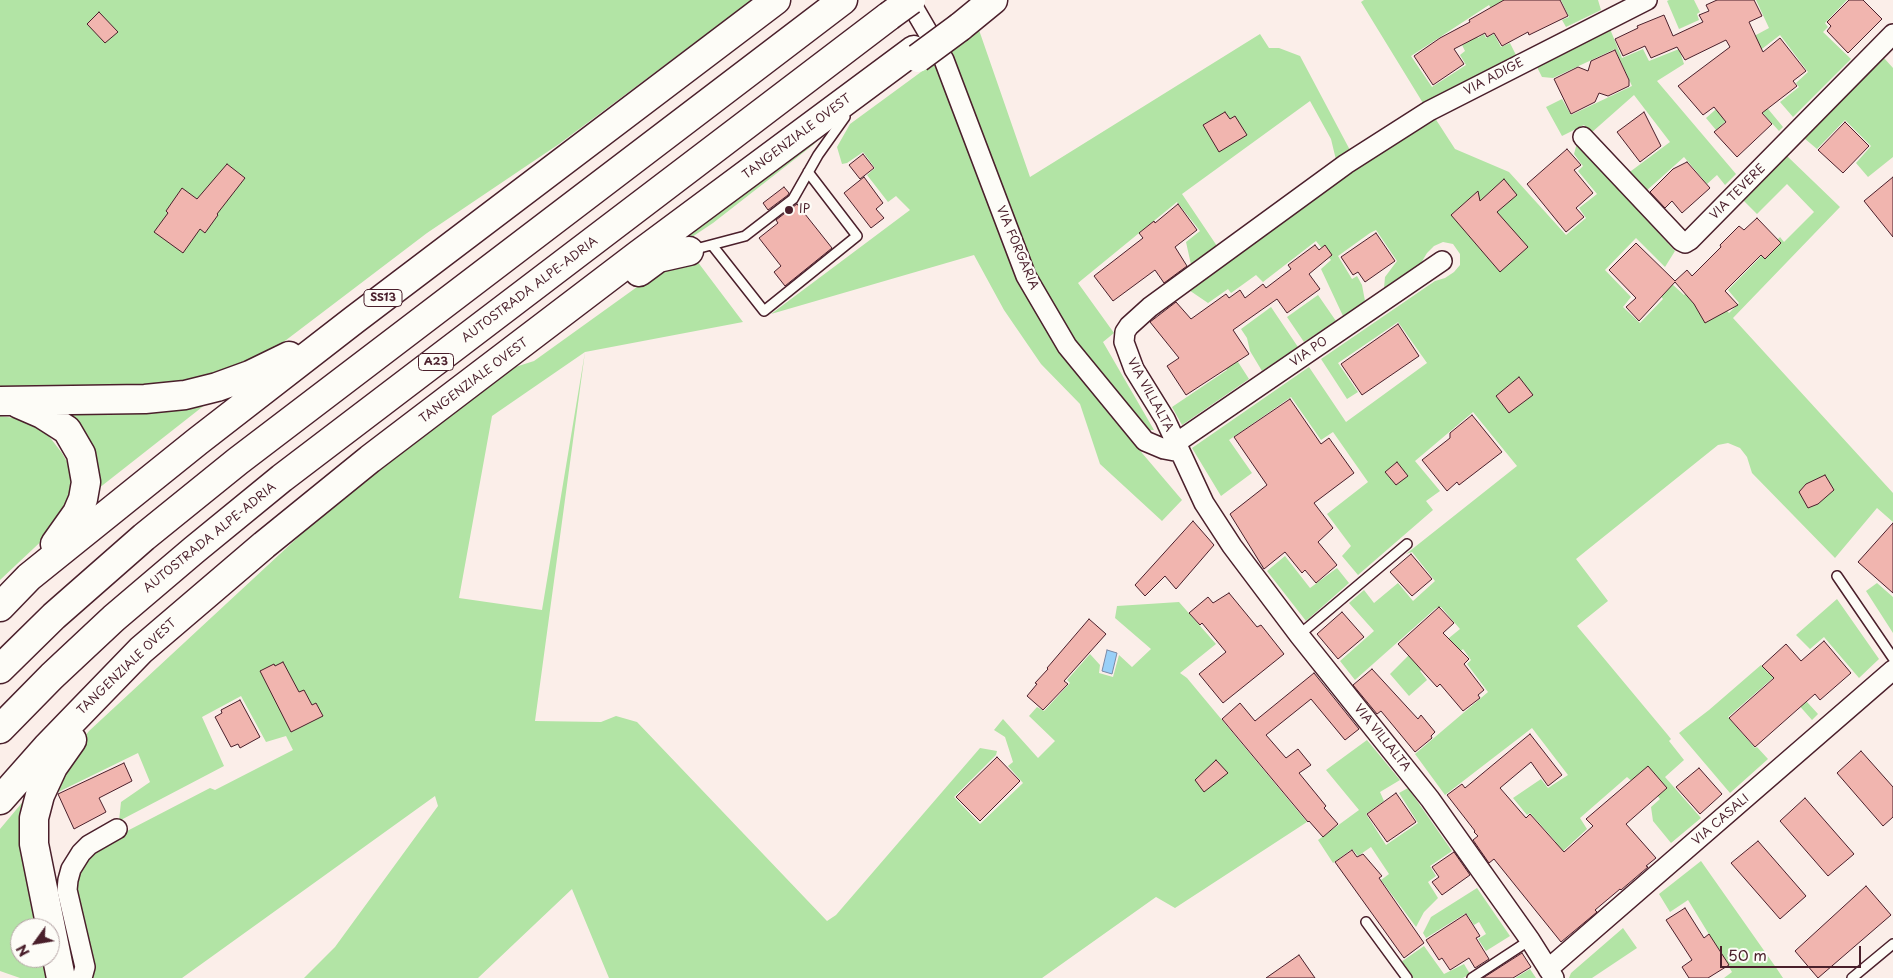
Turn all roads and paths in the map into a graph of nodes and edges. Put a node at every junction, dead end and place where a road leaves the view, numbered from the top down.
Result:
1 (776, 0) edge
2 (843, 0) edge
3 (981, 0) edge
4 (993, 0) edge
5 (1646, 0) edge
6 (903, 5) edge
7 (957, 23) junction
8 (1893, 34) edge
9 (916, 54) junction
10 (845, 118) joint
11 (1583, 137) dead end
12 (808, 172) junction
13 (701, 248) junction
14 (1442, 261) dead end
15 (354, 320) junction
16 (1124, 342) joint
17 (508, 355) junction
18 (6, 401) edge
19 (1178, 447) junction
20 (1407, 544) dead end
21 (1837, 576) dead end
22 (29, 577) junction
23 (0, 606) edge
24 (1299, 635) junction
25 (141, 650) junction
26 (1893, 658) edge
27 (0, 669) edge
28 (1893, 670) edge
29 (0, 729) edge
30 (0, 800) edge
31 (117, 829) dead end
32 (1366, 922) dead end
33 (1530, 940) junction
34 (1893, 944) edge
35 (1551, 973) edge
36 (61, 978) edge
37 (82, 978) edge
38 (1407, 978) edge
39 (1472, 978) edge
40 (1852, 978) edge

1 - 15 highway, SS13
2 - 27 highway
3 - 7 highway, TANGENZIALE OVEST
4 - 7 highway
5 - 16 street, VIA ADIGE
6 - 19 street, VIA FORGARIA
6 - 29 highway, AUTOSTRADA ALPE-ADRIA / A23
7 - 9 highway, TANGENZIALE OVEST
8 - 11 street, VIA TEVERE
9 - 10 highway
9 - 17 highway, TANGENZIALE OVEST
10 - 12 lane
12 - 13 lane
12 - 13 lane
13 - 17 highway
14 - 19 street, VIA PO
15 - 18 highway
15 - 22 highway, SS13
16 - 19 street, VIA VILLALTA
17 - 25 highway, TANGENZIALE OVEST
18 - 22 highway
19 - 24 street, VIA VILLALTA
20 - 24 lane
21 - 26 lane
22 - 23 highway, SS13
24 - 33 street, VIA VILLALTA
25 - 30 highway, TANGENZIALE OVEST
25 - 36 highway
28 - 35 street, VIA CASALI
31 - 37 street
32 - 38 lane
33 - 35 street, VIA VILLALTA
33 - 39 lane
34 - 40 lane

